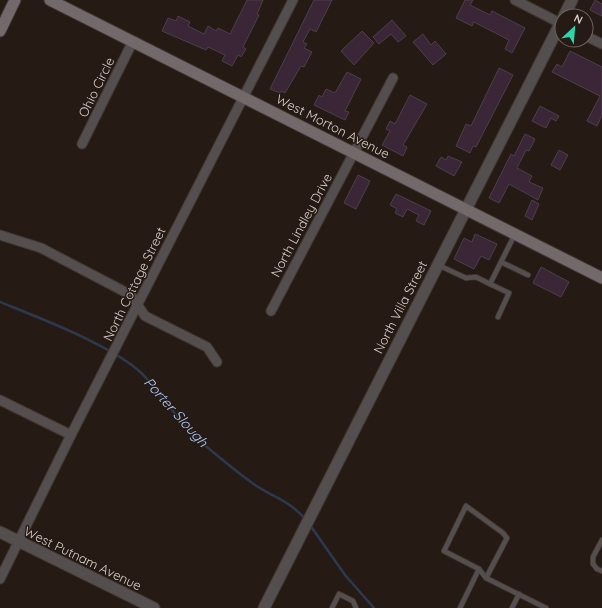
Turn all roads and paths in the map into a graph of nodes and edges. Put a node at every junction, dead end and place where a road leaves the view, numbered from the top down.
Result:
1 (16, 0) edge
2 (50, 0) edge
3 (293, 0) edge
4 (514, 0) edge
5 (554, 18) edge
6 (0, 31) edge
7 (554, 37) edge
8 (132, 41) junction
9 (393, 78) dead end
10 (243, 97) junction
11 (82, 144) dead end
12 (354, 152) junction
13 (466, 209) junction
14 (515, 234) junction
15 (0, 235) edge
16 (501, 262) junction
17 (438, 264) junction
18 (528, 275) dead end
19 (602, 278) edge
20 (490, 284) junction
21 (137, 305) junction
22 (271, 311) dead end
23 (498, 317) dead end
24 (217, 362) dead end
25 (0, 400) edge
26 (71, 435) junction
27 (0, 532) edge
28 (602, 540) edge
29 (19, 542) junction
30 (479, 568) junction
31 (602, 572) edge
32 (486, 578) junction
33 (0, 579) edge
34 (519, 594) junction
35 (154, 608) edge
36 (264, 608) edge
37 (332, 608) edge
38 (356, 608) edge
39 (460, 608) edge
40 (512, 608) edge
41 (546, 608) edge

1 - 6 main road
2 - 8 main road, West Morton Avenue
3 - 10 street, North Cottage Street
4 - 5 street
7 - 13 street, North Villa Street
8 - 10 main road, West Morton Avenue
8 - 11 street, Ohio Circle
9 - 12 street, North Lindley Drive
10 - 12 main road, West Morton Avenue
10 - 21 street, North Cottage Street
12 - 13 main road, West Morton Avenue
12 - 22 street, North Lindley Drive
13 - 14 main road, West Morton Avenue
13 - 17 street, North Villa Street
14 - 16 lane
14 - 19 main road, West Morton Avenue
15 - 21 street
16 - 18 lane
16 - 20 lane
17 - 20 lane
17 - 36 street, North Villa Street
20 - 23 lane
21 - 24 street
21 - 26 street, North Cottage Street
25 - 26 street
26 - 29 street, North Cottage Street
27 - 29 street, West Putnam Avenue
28 - 31 lane
29 - 33 street, North Cottage Street
29 - 35 street, West Putnam Avenue
30 - 32 lane
30 - 32 lane
30 - 39 lane
32 - 34 lane
34 - 40 lane
34 - 41 lane
37 - 38 lane

